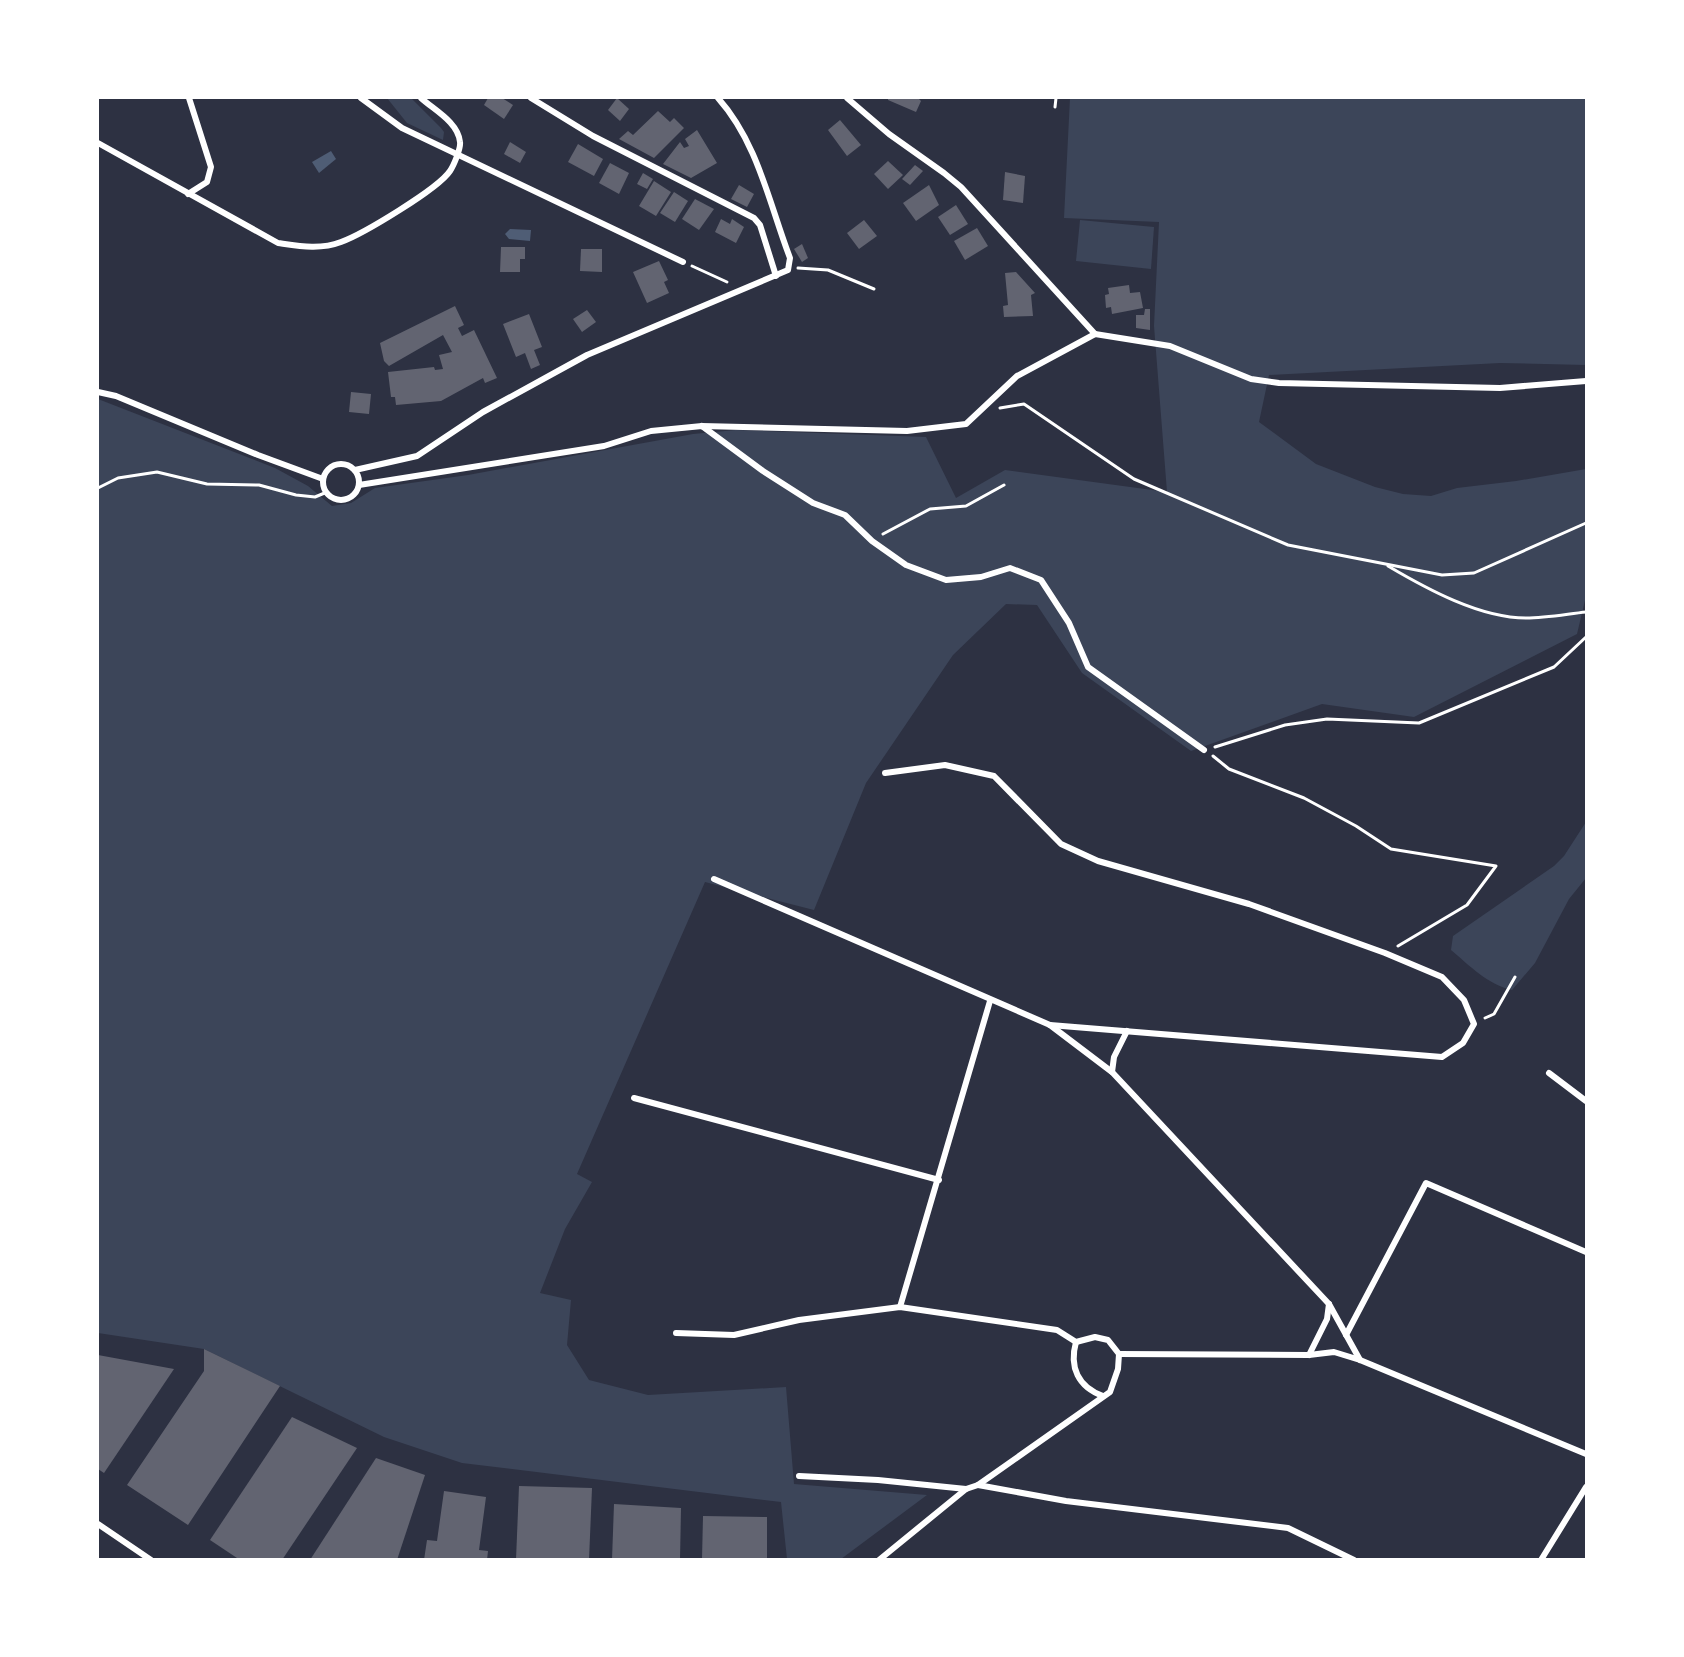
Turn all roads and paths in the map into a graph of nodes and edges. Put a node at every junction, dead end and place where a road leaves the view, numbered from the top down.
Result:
1 (189, 98) edge
2 (361, 98) edge
3 (421, 98) edge
4 (531, 98) edge
5 (718, 98) edge
6 (847, 98) edge
7 (1056, 98) edge
8 (1055, 107) dead end
9 (98, 143) edge
10 (455, 155) junction
11 (188, 194) junction
12 (683, 262) joint
13 (788, 270) junction
14 (776, 276) junction
15 (742, 289) junction
16 (874, 289) dead end
17 (1095, 334) junction
18 (1587, 381) edge
19 (98, 392) edge
20 (977, 412) junction
21 (702, 426) junction
22 (355, 470) junction
23 (323, 479) junction
24 (359, 485) junction
25 (1004, 485) dead end
26 (98, 488) edge
27 (327, 492) junction
28 (1587, 523) edge
29 (872, 541) junction
30 (1383, 563) junction
31 (1587, 612) edge
32 (1587, 637) edge
33 (1204, 750) junction
34 (885, 773) dead end
35 (714, 879) dead end
36 (1385, 953) junction
37 (1515, 977) dead end
38 (990, 1001) junction
39 (1474, 1024) junction
40 (1050, 1025) junction
41 (1127, 1031) junction
42 (1112, 1072) junction
43 (1549, 1073) dead end
44 (634, 1098) dead end
45 (1587, 1101) edge
46 (939, 1180) junction
47 (1587, 1251) edge
48 (1329, 1304) junction
49 (900, 1307) junction
50 (676, 1333) dead end
51 (1346, 1335) junction
52 (1076, 1342) junction
53 (1119, 1354) junction
54 (1309, 1355) junction
55 (1360, 1360) junction
56 (1103, 1396) junction
57 (1587, 1454) edge
58 (799, 1476) dead end
59 (978, 1485) junction
60 (1587, 1487) edge
61 (966, 1489) junction
62 (98, 1524) edge
63 (151, 1560) edge
64 (879, 1560) edge
65 (1354, 1560) edge
66 (1542, 1560) edge

1 - 11 street
2 - 10 street
3 - 10 street
4 - 14 street
5 - 13 street
6 - 17 street
7 - 8 path
9 - 11 street
10 - 11 street
10 - 12 street
12 - 15 path
13 - 14 street
13 - 16 path
14 - 15 street
15 - 22 street
17 - 18 street
17 - 20 street
19 - 23 street
20 - 21 street
20 - 30 path
21 - 24 street
21 - 29 street
22 - 23 street
22 - 24 street
23 - 27 street
24 - 27 street
25 - 29 path
26 - 27 path
28 - 30 path
29 - 33 street
30 - 31 path
32 - 33 path
33 - 36 path
34 - 36 street
35 - 38 street
36 - 39 street
37 - 39 path
38 - 40 street
38 - 46 street
39 - 41 street
40 - 41 street
40 - 42 street
41 - 42 street
42 - 48 street
43 - 45 street
44 - 46 street
46 - 49 street
47 - 51 street
48 - 51 street
48 - 54 street
49 - 50 street
49 - 52 street
51 - 55 street
52 - 53 street
52 - 56 street
53 - 54 street
53 - 56 street
54 - 55 street
55 - 57 street
56 - 59 street
58 - 61 street
59 - 61 street
59 - 65 street
60 - 66 street
61 - 64 street
62 - 63 street

